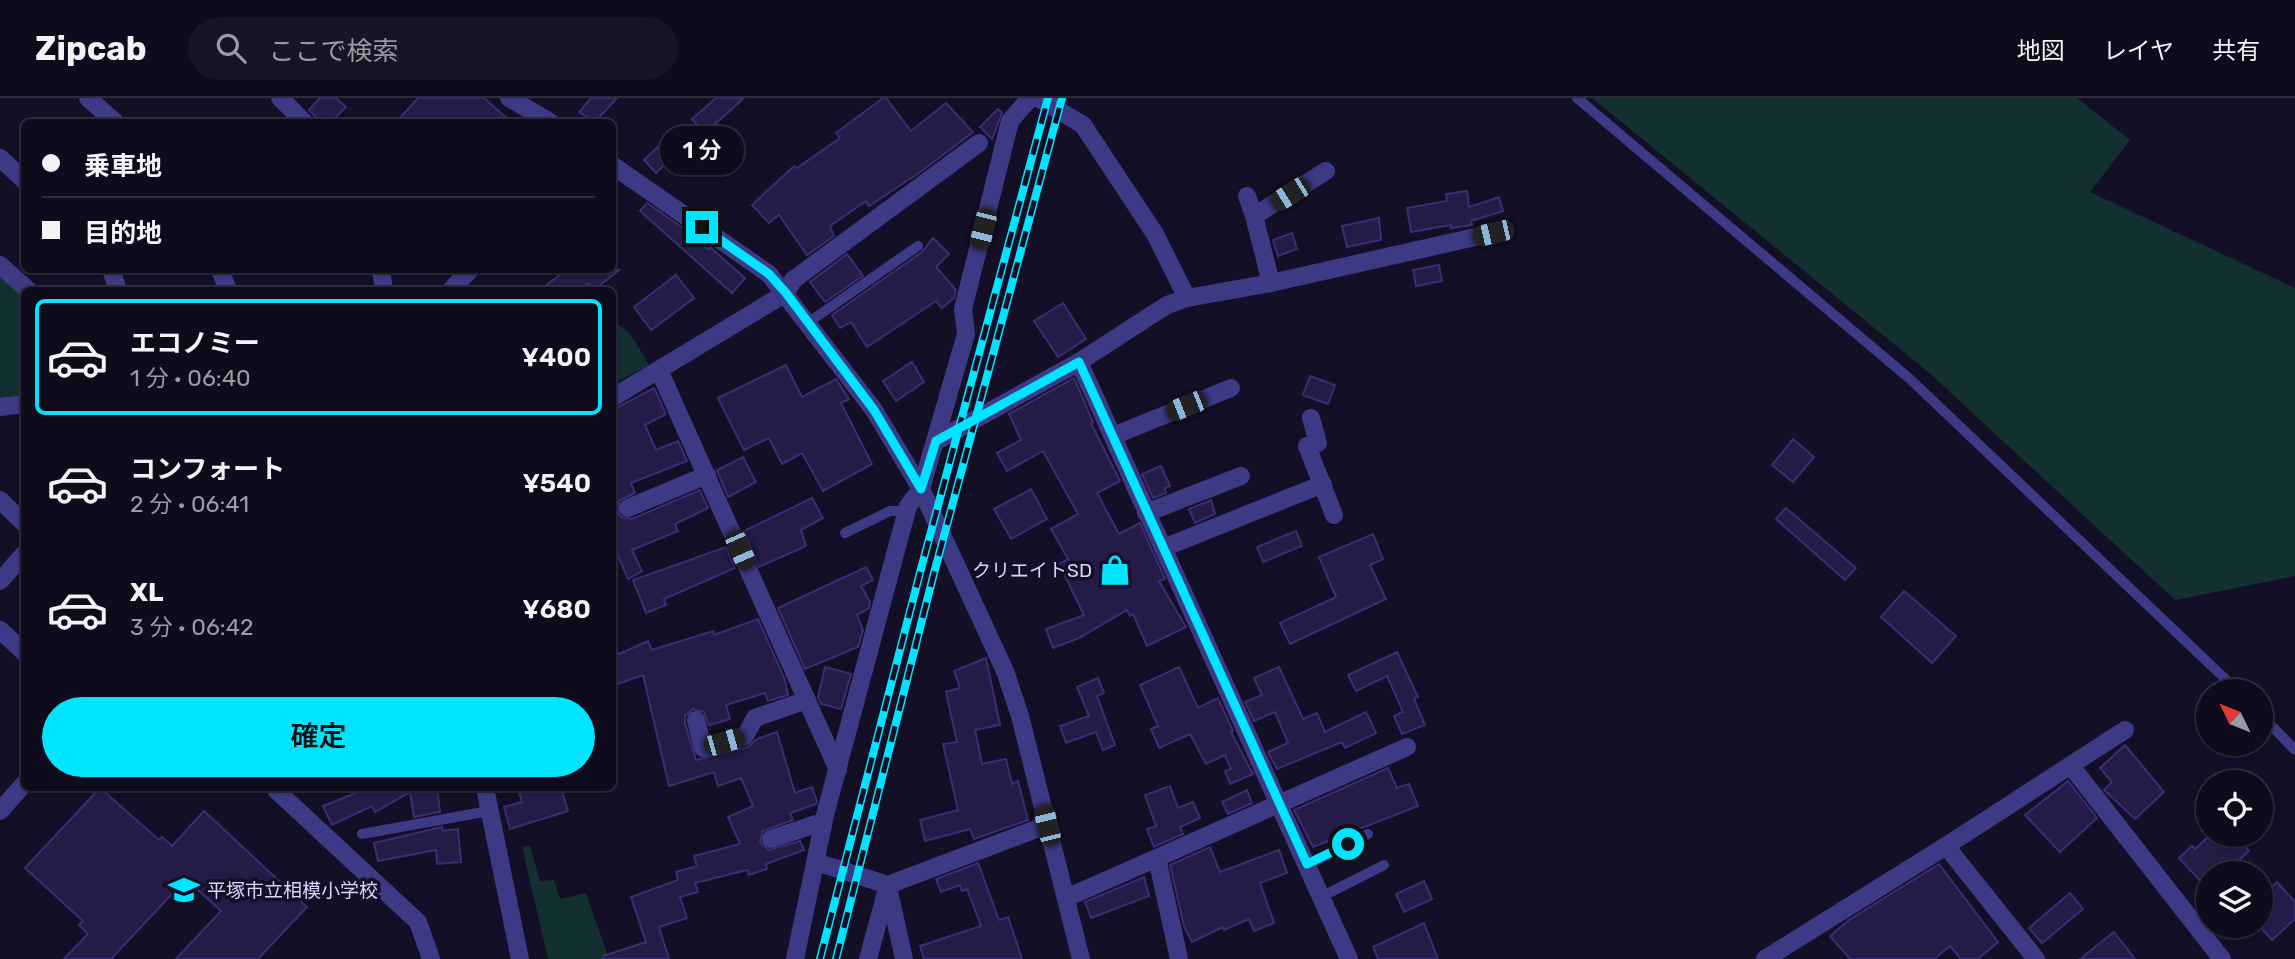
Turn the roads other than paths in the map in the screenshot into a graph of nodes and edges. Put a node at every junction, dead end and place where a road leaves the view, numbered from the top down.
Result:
1 (88, 98) edge
2 (280, 98) edge
3 (509, 98) edge
4 (1030, 98) edge
5 (1038, 98) edge
6 (1577, 98) edge
7 (112, 119) edge
8 (301, 119) edge
9 (545, 119) edge
10 (979, 143) dead end
11 (0, 158) edge
12 (1297, 167) dead end
13 (616, 168) edge
14 (1326, 171) dead end
15 (21, 177) edge
16 (1308, 183) junction
17 (1247, 196) dead end
18 (1254, 216) junction
19 (1493, 233) dead end
20 (918, 246) dead end
21 (0, 265) edge
22 (467, 273) edge
23 (1270, 284) junction
24 (25, 287) edge
25 (455, 287) edge
26 (786, 293) junction
27 (1187, 298) junction
28 (809, 322) junction
29 (1079, 362) junction
30 (659, 370) junction
31 (1231, 388) dead end
32 (616, 396) edge
33 (21, 404) edge
34 (0, 407) edge
35 (1311, 418) dead end
36 (1113, 436) junction
37 (936, 441) junction
38 (707, 475) junction
39 (1241, 476) dead end
40 (1323, 484) junction
41 (921, 489) junction
42 (0, 500) edge
43 (628, 508) dead end
44 (906, 511) junction
45 (1146, 513) junction
46 (1335, 515) dead end
47 (21, 520) edge
48 (845, 533) dead end
49 (1163, 548) junction
50 (21, 557) edge
51 (0, 581) edge
52 (0, 630) edge
53 (21, 649) edge
54 (2225, 679) edge
55 (807, 700) junction
56 (696, 720) dead end
57 (2273, 727) edge
58 (2125, 730) dead end
59 (1407, 747) dead end
60 (2295, 750) edge
61 (2071, 766) junction
62 (838, 770) junction
63 (21, 787) edge
64 (277, 791) edge
65 (486, 791) edge
66 (1279, 804) junction
67 (0, 811) edge
68 (489, 811) junction
69 (1047, 825) junction
70 (823, 826) junction
71 (362, 834) dead end
72 (1368, 834) dead end
73 (771, 839) dead end
74 (1946, 846) junction
75 (1157, 858) junction
76 (816, 862) junction
77 (1307, 864) junction
78 (1384, 865) dead end
79 (888, 885) junction
80 (1321, 897) junction
81 (1066, 898) junction
82 (431, 959) edge
83 (520, 959) edge
84 (795, 959) edge
85 (868, 959) edge
86 (904, 959) edge
87 (1081, 959) edge
88 (1179, 959) edge
89 (1349, 959) edge
90 (1765, 959) edge
91 (2036, 959) edge
92 (2222, 959) edge

1 - 7 street
2 - 8 street
3 - 9 street
4 - 37 street
5 - 27 street
6 - 54 lane
10 - 26 street
11 - 15 street
12 - 16 street
13 - 26 street
14 - 16 street
16 - 18 street
17 - 18 street
18 - 23 street
19 - 23 street
20 - 28 lane
21 - 24 street
22 - 25 street
23 - 27 street
26 - 28 street
26 - 30 street
27 - 29 street
28 - 41 street
29 - 36 street
29 - 37 street
30 - 32 street
30 - 38 street
31 - 36 street
33 - 34 street
35 - 40 street
36 - 45 street
37 - 41 street
38 - 43 street
38 - 55 street
39 - 45 street
40 - 46 street
40 - 49 street
41 - 44 street
41 - 69 street
42 - 47 street
44 - 48 lane
44 - 62 street
45 - 49 street
49 - 66 street
50 - 51 street
52 - 53 street
55 - 56 street
55 - 62 street
57 - 60 lane
58 - 61 street
59 - 66 street
61 - 74 street
61 - 92 street
62 - 70 street
63 - 67 street
64 - 82 street
65 - 68 street
66 - 75 street
66 - 77 street
68 - 71 lane
68 - 83 street
69 - 79 street
69 - 81 street
70 - 73 street
70 - 76 street
72 - 77 lane
74 - 90 street
74 - 91 street
75 - 81 street
75 - 88 street
76 - 79 street
76 - 84 street
77 - 80 street
78 - 80 lane
79 - 85 street
79 - 86 street
80 - 89 street
81 - 87 street

